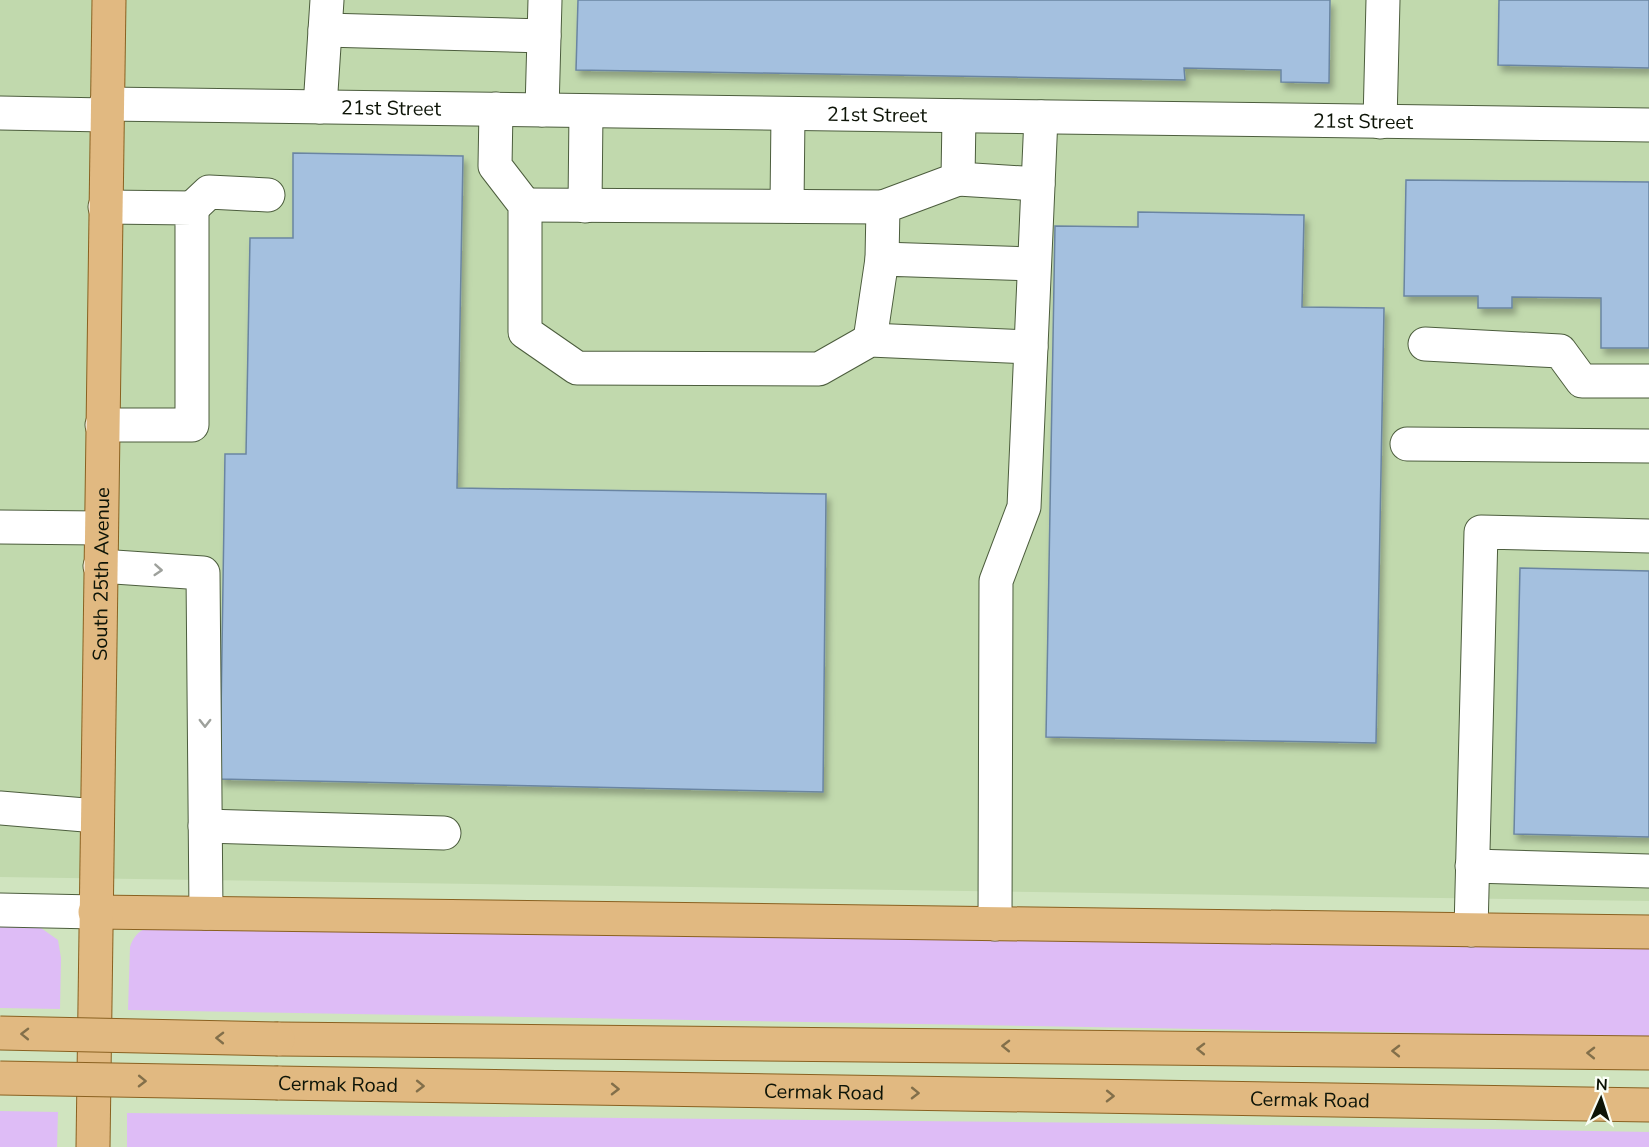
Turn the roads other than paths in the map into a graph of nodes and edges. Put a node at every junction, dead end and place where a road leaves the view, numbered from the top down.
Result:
1 (108, 0) edge
2 (545, 0) edge
3 (1383, 0) edge
4 (326, 15) edge
5 (544, 36) junction
6 (320, 107) junction
7 (496, 109) junction
8 (106, 110) junction
9 (542, 110) junction
10 (586, 111) junction
11 (0, 113) edge
12 (788, 114) junction
13 (959, 116) junction
14 (1041, 117) junction
15 (1380, 122) junction
16 (1649, 125) edge
17 (958, 179) junction
18 (1038, 184) junction
19 (267, 195) dead end
20 (525, 205) junction
21 (585, 206) junction
22 (788, 206) junction
23 (105, 207) junction
24 (883, 207) junction
25 (192, 208) junction
26 (882, 259) junction
27 (1034, 264) junction
28 (870, 340) junction
29 (1425, 345) dead end
30 (1031, 347) junction
31 (1649, 381) edge
32 (102, 425) junction
33 (1407, 444) dead end
34 (1649, 446) edge
35 (0, 526) edge
36 (100, 528) junction
37 (1649, 536) edge
38 (100, 566) junction
39 (0, 808) edge
40 (97, 816) junction
41 (205, 826) junction
42 (444, 833) dead end
43 (1472, 866) junction
44 (1649, 871) edge
45 (0, 910) edge
46 (95, 912) junction
47 (206, 914) junction
48 (995, 924) junction
49 (1471, 930) junction
50 (1649, 932) edge
51 (0, 1033) edge
52 (1649, 1053) edge
53 (0, 1078) edge
54 (1649, 1105) edge
55 (93, 1147) edge

1 - 8 main road, South 25th Avenue
2 - 5 street
3 - 15 street
4 - 5 street
4 - 6 street
5 - 9 street
6 - 7 street, 21st Street
6 - 8 street, 21st Street
7 - 9 street, 21st Street
7 - 20 street
8 - 11 street, 21st Street
8 - 23 main road, South 25th Avenue
9 - 10 street, 21st Street
10 - 12 street, 21st Street
10 - 21 street
12 - 13 street, 21st Street
12 - 22 street
13 - 14 street, 21st Street
13 - 17 street
14 - 15 street, 21st Street
14 - 18 street
15 - 16 street, 21st Street
17 - 18 street
17 - 24 street
18 - 27 street
19 - 25 street
20 - 21 street
20 - 28 street
21 - 22 street
22 - 24 street
23 - 25 street
23 - 32 main road, South 25th Avenue
24 - 26 street
25 - 32 street
26 - 27 street
26 - 28 street
27 - 30 street
28 - 30 street
29 - 31 street
30 - 48 street
32 - 36 main road, South 25th Avenue
33 - 34 street
35 - 36 street
36 - 38 main road, South 25th Avenue
37 - 43 street
38 - 40 main road, South 25th Avenue
38 -> 41 street
39 - 40 street
40 - 46 main road, South 25th Avenue
41 - 42 street
41 - 47 street
43 - 44 street
43 - 49 street
45 - 46 street
46 - 47 main road
46 - 55 main road, South 25th Avenue
47 - 48 main road
48 - 49 main road
49 - 50 main road
52 -> 51 main road, bridge
53 -> 54 main road, Cermak Road, bridge

